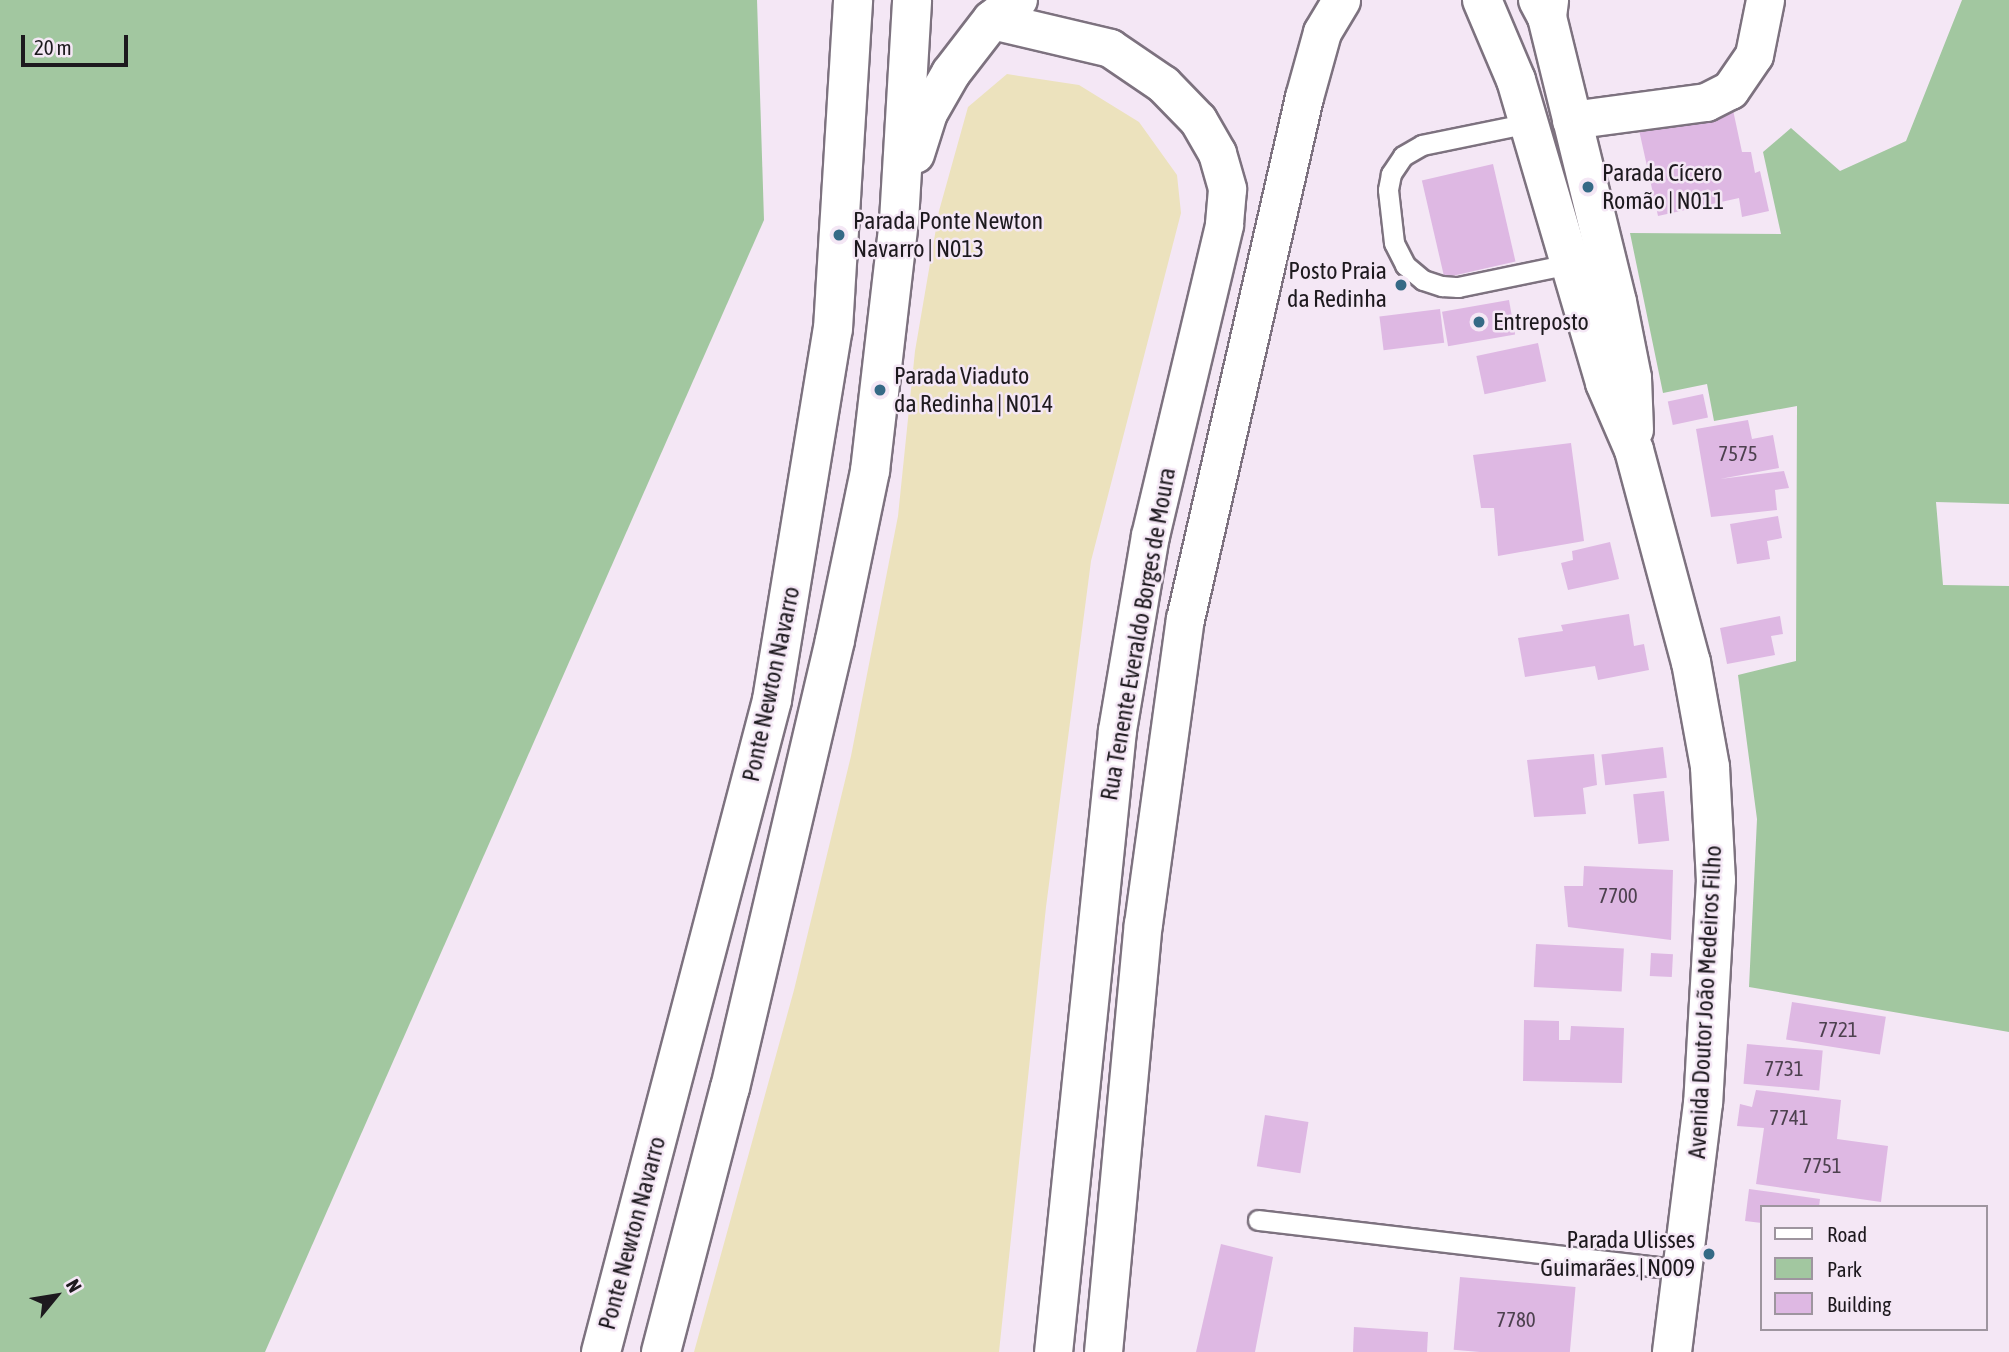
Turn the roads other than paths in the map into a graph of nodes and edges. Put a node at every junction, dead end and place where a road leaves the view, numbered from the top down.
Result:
1 (853, 0) edge
2 (912, 0) edge
3 (1341, 0) edge
4 (1482, 0) edge
5 (1765, 0) edge
6 (1545, 6) edge
7 (997, 7) edge
8 (1571, 120) junction
9 (1530, 123) junction
10 (899, 221) junction
11 (1569, 264) junction
12 (1634, 450) junction
13 (1258, 1220) dead end
14 (1682, 1270) junction
15 (601, 1352) edge
16 (661, 1352) edge
17 (1053, 1352) edge
18 (1103, 1352) edge
19 (1672, 1352) edge

1 - 15 main road, Ponte Newton Navarro
2 - 10 main road
3 - 18 street, Rua Tenente Everaldo Borges de Moura
4 - 9 main road, Avenida Doutor João Medeiros Filho
5 - 8 street
6 - 8 main road, Avenida Doutor João Medeiros Filho
7 - 10 main road
7 - 17 street, Rua Tenente Everaldo Borges de Moura
8 - 12 main road, Avenida Doutor João Medeiros Filho
9 - 11 main road, Avenida Doutor João Medeiros Filho
9 - 11 lane
10 - 16 main road, Ponte Newton Navarro
11 - 12 main road, Avenida Doutor João Medeiros Filho
12 - 14 main road, Avenida Doutor João Medeiros Filho
13 - 14 lane
14 - 19 main road, Avenida Doutor João Medeiros Filho

